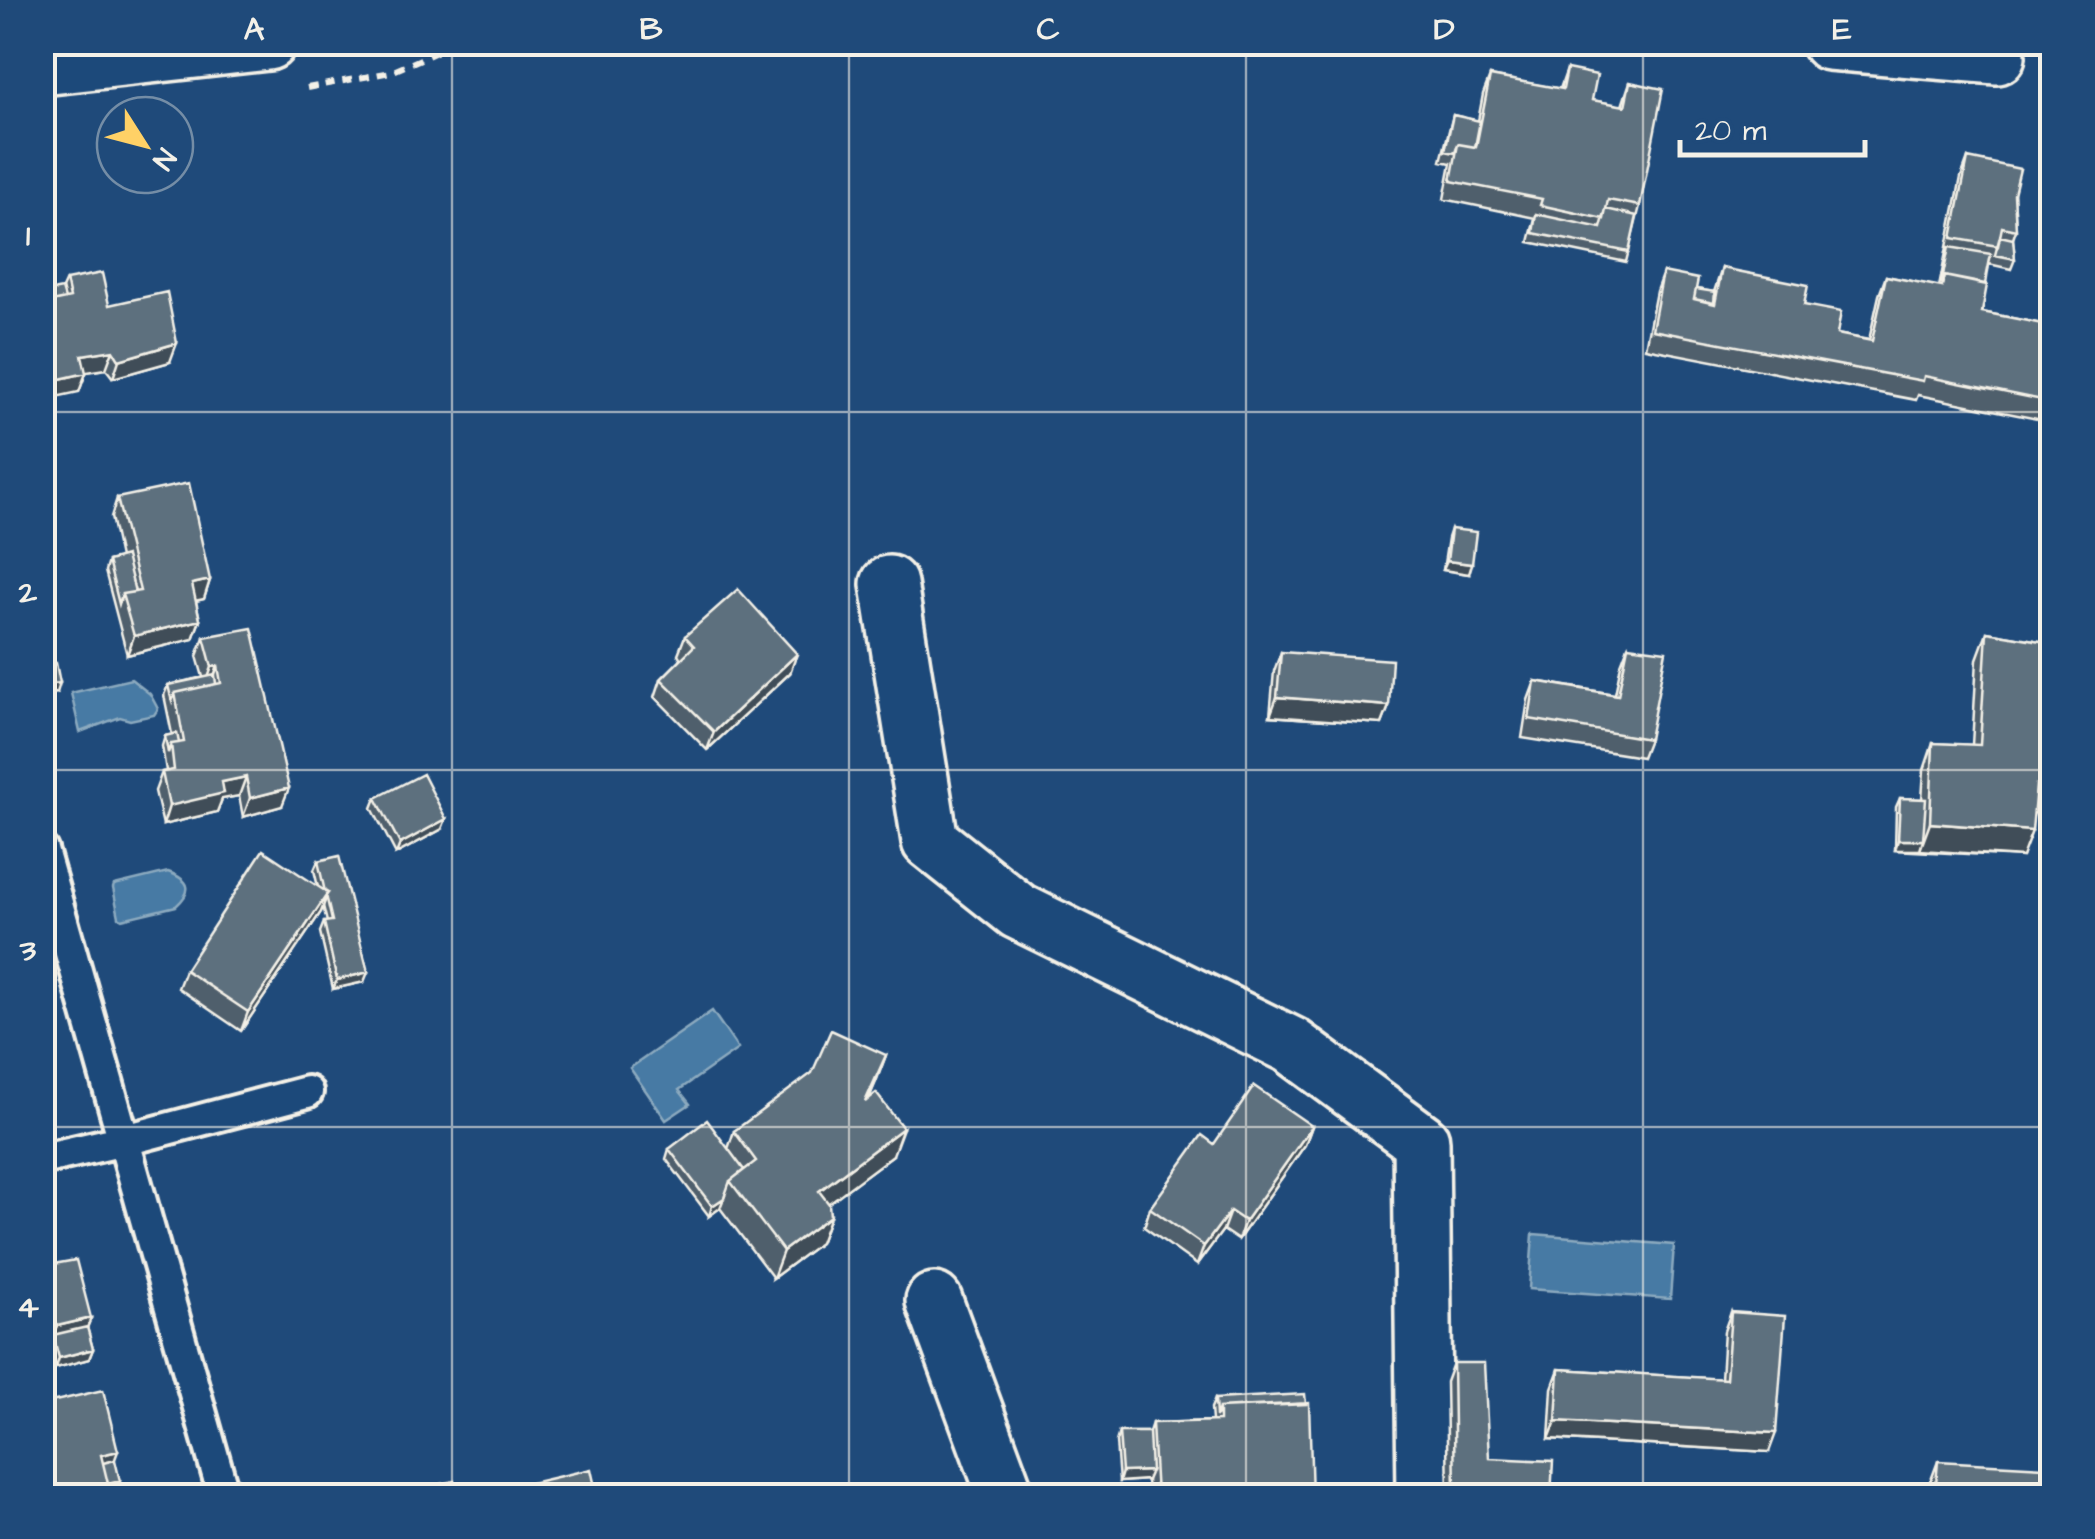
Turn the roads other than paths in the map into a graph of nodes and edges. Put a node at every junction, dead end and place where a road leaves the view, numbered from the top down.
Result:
1 (268, 42) edge
2 (1829, 42) edge
3 (1997, 56) dead end
4 (42, 67) edge
5 (889, 584) dead end
6 (42, 850) edge
7 (307, 1092) dead end
8 (125, 1140) junction
9 (42, 1159) edge
10 (934, 1301) dead end
11 (224, 1496) edge
12 (1006, 1496) edge
13 (1425, 1496) edge

1 - 4 street
2 - 3 street
5 - 13 street
6 - 8 lane
7 - 8 lane
8 - 9 lane
8 - 11 lane
10 - 12 street

